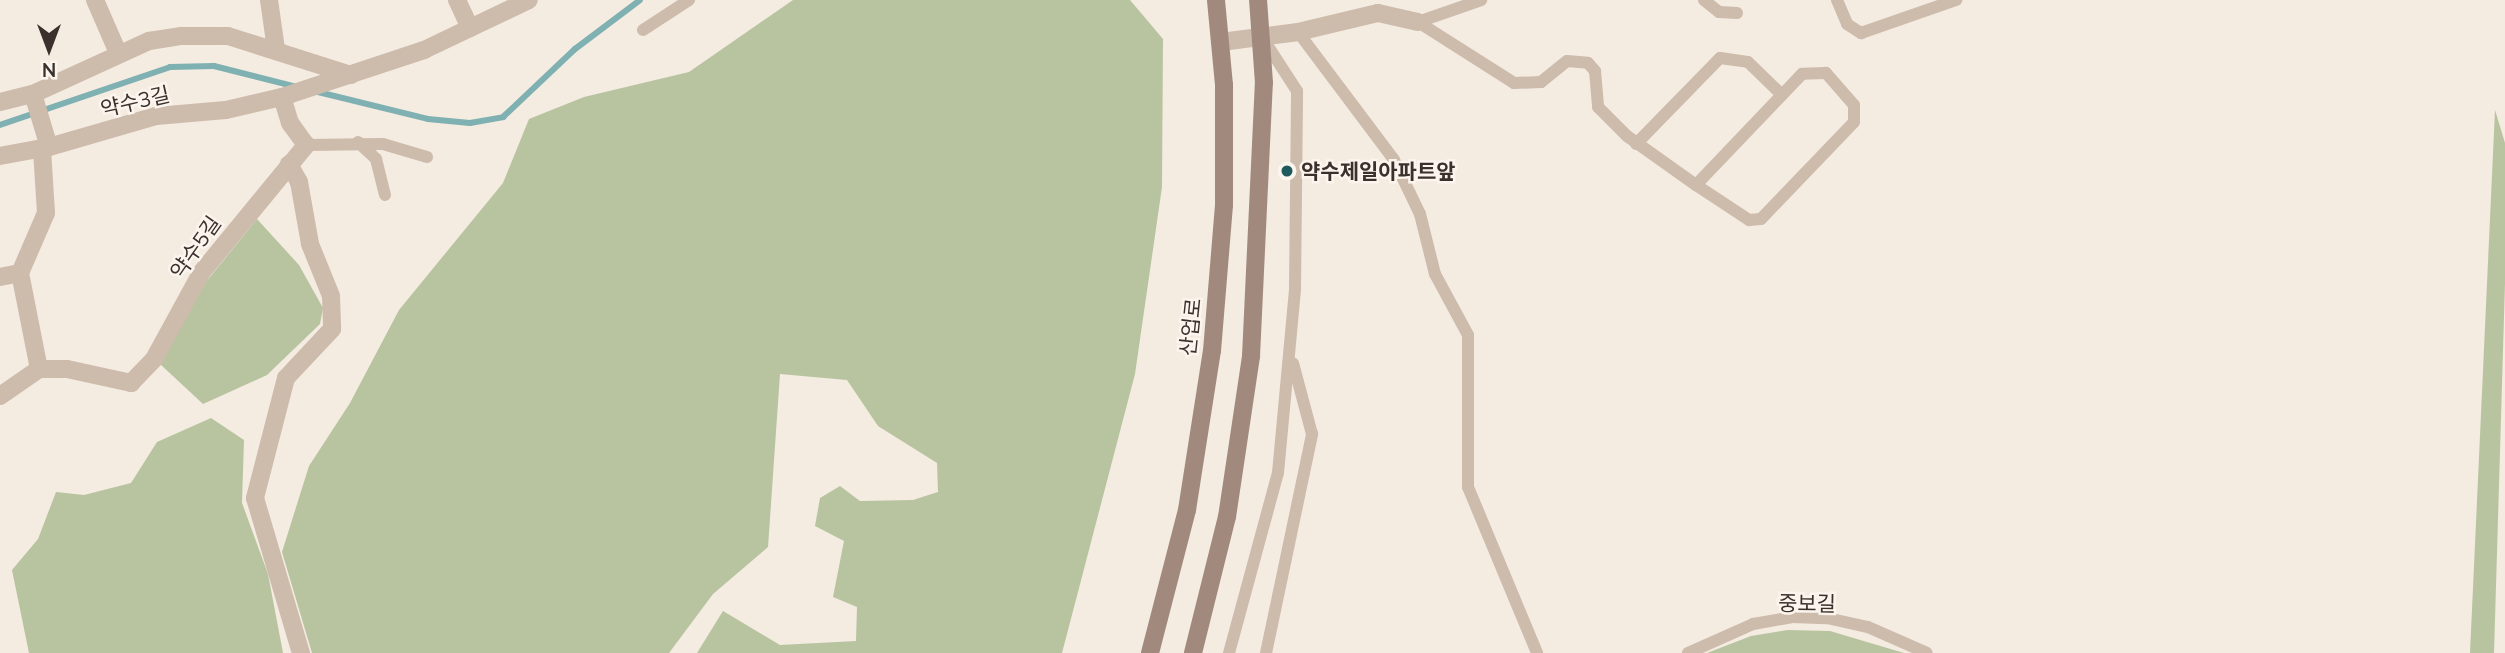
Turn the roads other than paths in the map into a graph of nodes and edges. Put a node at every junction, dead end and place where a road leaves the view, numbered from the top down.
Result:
1 (94, 0) edge
2 (269, 0) edge
3 (457, 0) edge
4 (529, 0) edge
5 (689, 0) edge
6 (1216, 0) edge
7 (1258, 0) edge
8 (1481, 0) edge
9 (1704, 0) edge
10 (1837, 0) edge
11 (1956, 0) edge
12 (1377, 6) edge
13 (1737, 13) dead end
14 (1418, 22) junction
15 (470, 28) junction
16 (643, 30) dead end
17 (1298, 32) junction
18 (1262, 37) junction
19 (1221, 42) junction
20 (276, 49) junction
21 (118, 53) junction
22 (351, 75) junction
23 (33, 94) junction
24 (1782, 95) junction
25 (282, 97) junction
26 (0, 102) edge
27 (358, 142) junction
28 (1636, 144) junction
29 (306, 145) junction
30 (45, 148) junction
31 (0, 156) edge
32 (427, 157) dead end
33 (289, 164) junction
34 (1696, 185) junction
35 (386, 195) dead end
36 (20, 273) junction
37 (0, 277) edge
38 (1291, 355) junction
39 (39, 369) junction
40 (0, 396) edge
41 (301, 653) edge
42 (1150, 653) edge
43 (1193, 653) edge
44 (1229, 653) edge
45 (1266, 653) edge
46 (1537, 653) edge
47 (1688, 653) edge
48 (1927, 653) edge

1 - 21 street
2 - 20 street
3 - 15 street
4 - 15 street
5 - 16 lane
6 - 19 main road, 산업로
7 - 18 main road
8 - 14 lane
9 - 13 lane
10 - 11 lane
12 - 14 street
12 - 17 street
14 - 28 lane
15 - 22 street
17 - 18 street
17 - 46 lane
18 - 19 street
18 - 38 lane
18 - 43 main road
19 - 42 main road, 산업로
20 - 21 street
20 - 22 street
21 - 23 street
22 - 25 street, 약수3길
23 - 26 street
23 - 30 street
24 - 28 lane
24 - 34 lane
24 - 34 lane
25 - 29 street
25 - 30 street, 약수3길
27 - 29 lane
27 - 32 lane
27 - 35 lane
28 - 34 lane
29 - 33 street, 약수5길
30 - 31 street, 약수3길
30 - 36 street
33 - 39 street, 약수5길
33 - 41 street
36 - 37 street
36 - 39 street
38 - 44 lane
38 - 45 lane
39 - 40 street
47 - 48 lane, 중보길

